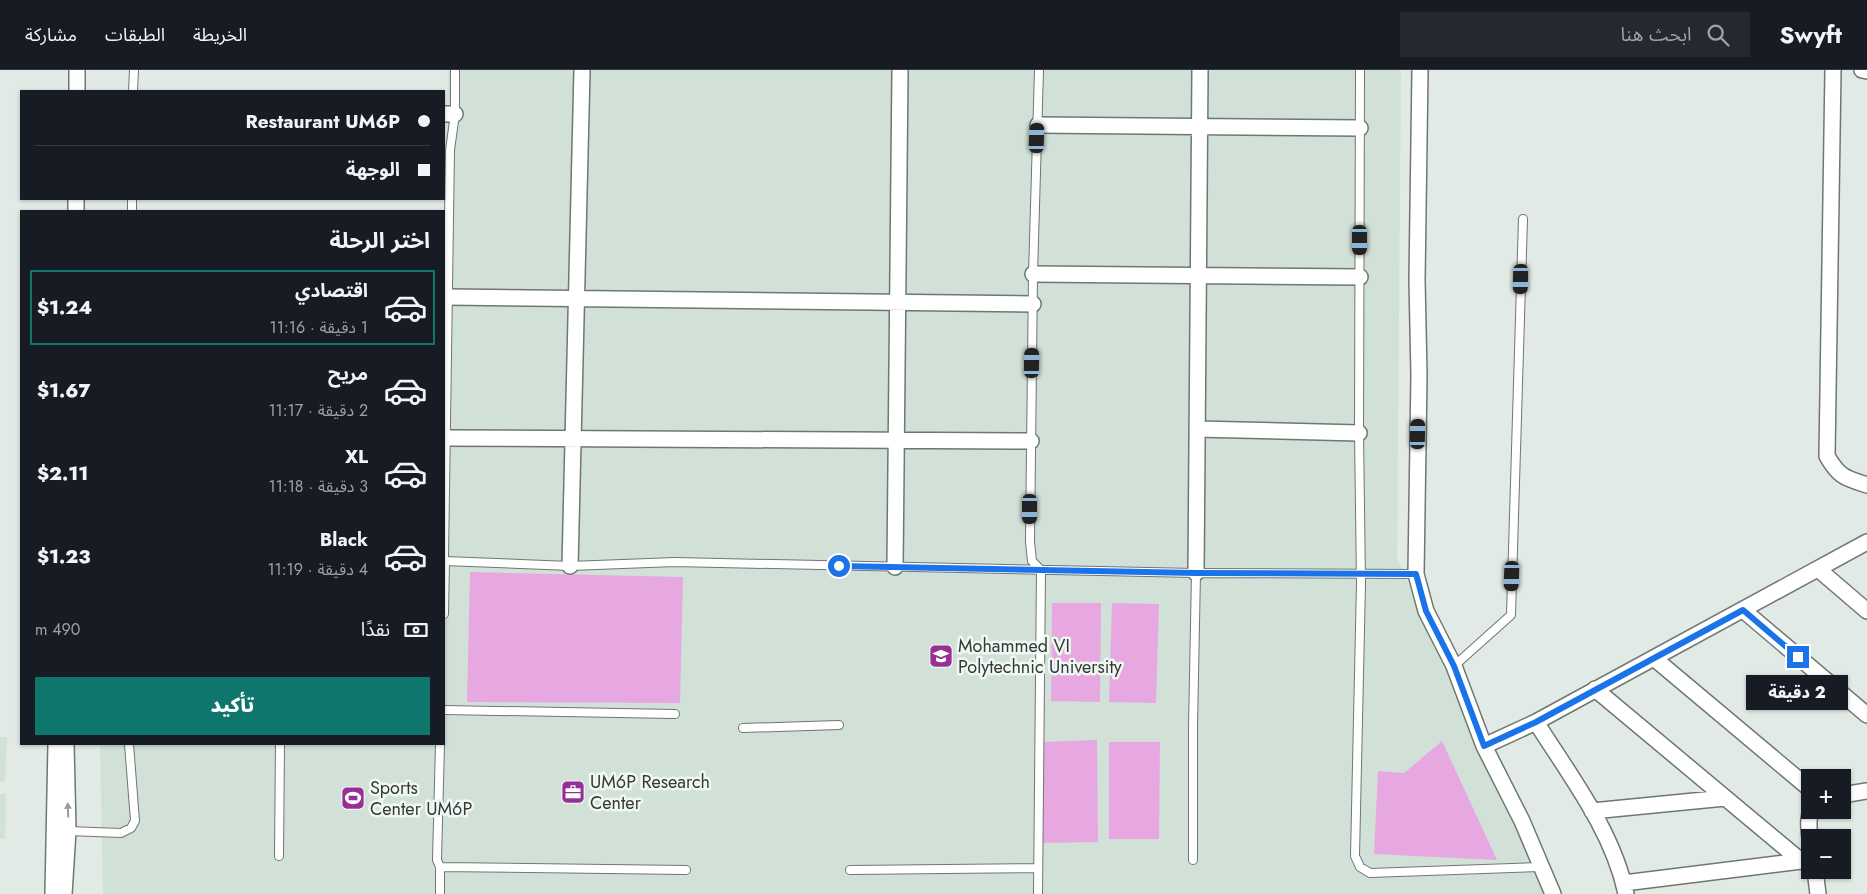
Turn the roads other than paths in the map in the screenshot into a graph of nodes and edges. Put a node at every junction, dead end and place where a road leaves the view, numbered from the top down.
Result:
1 (66, 70) edge
2 (77, 70) edge
3 (134, 70) edge
4 (455, 70) edge
5 (582, 70) edge
6 (900, 70) edge
7 (1039, 70) edge
8 (1200, 70) edge
9 (1360, 70) edge
10 (1420, 70) edge
11 (1833, 70) edge
12 (1862, 70) edge
13 (1867, 71) edge
14 (66, 90) edge
15 (77, 90) edge
16 (133, 90) edge
17 (449, 114) edge
18 (1038, 125) junction
19 (1200, 126) junction
20 (1360, 128) junction
21 (1523, 219) dead end
22 (1033, 274) junction
23 (1199, 276) junction
24 (1360, 277) junction
25 (448, 297) junction
26 (576, 298) junction
27 (898, 302) junction
28 (1033, 304) junction
29 (1197, 429) junction
30 (1359, 433) junction
31 (445, 438) joint
32 (573, 439) junction
33 (897, 441) junction
34 (1030, 442) junction
35 (1865, 483) edge
36 (1867, 542) edge
37 (445, 560) edge
38 (570, 566) junction
39 (896, 567) junction
40 (1818, 569) junction
41 (1042, 570) junction
42 (1196, 573) junction
43 (1361, 574) junction
44 (1416, 574) junction
45 (1743, 610) junction
46 (1867, 611) edge
47 (1655, 659) junction
48 (1454, 666) junction
49 (1595, 689) junction
50 (445, 710) edge
51 (675, 714) dead end
52 (1867, 715) edge
53 (1536, 722) junction
54 (839, 725) dead end
55 (743, 728) dead end
56 (56, 745) edge
57 (66, 745) edge
58 (128, 745) edge
59 (280, 745) edge
60 (440, 745) edge
61 (1484, 746) junction
62 (1801, 781) edge
63 (1867, 790) edge
64 (1851, 793) edge
65 (1725, 798) junction
66 (1592, 811) junction
67 (68, 831) junction
68 (279, 856) dead end
69 (1801, 858) edge
70 (1193, 860) dead end
71 (1801, 863) edge
72 (440, 866) junction
73 (1541, 867) junction
74 (1038, 868) junction
75 (686, 870) dead end
76 (850, 870) dead end
77 (1816, 879) edge
78 (1625, 889) edge
79 (53, 894) edge
80 (64, 894) edge
81 (440, 894) edge
82 (1038, 894) edge
83 (1553, 894) edge
84 (1818, 894) edge

1 - 14 street
2 - 15 street
3 - 16 lane
4 - 17 lane
5 - 26 street
6 - 27 street
7 - 18 lane
8 - 19 street
9 - 20 lane
10 - 44 street
11 - 35 street
12 - 13 street
17 - 25 lane
18 - 19 street
18 - 22 lane
19 - 20 street
19 - 23 street
20 - 24 lane
21 - 48 lane
22 - 23 street
22 - 28 lane
23 - 24 street
23 - 29 street
24 - 30 lane
25 - 26 street
25 - 31 lane
26 - 27 street
26 - 32 street
27 - 28 street
27 - 33 street
28 - 34 lane
29 - 30 street
29 - 42 street
30 - 43 lane
31 - 32 street
32 - 33 street
32 - 38 street
33 - 34 street
33 - 39 street
34 - 41 lane
36 - 40 street
37 - 38 lane
38 - 39 lane
39 - 41 lane
40 - 45 street
40 - 46 street
41 - 42 lane
41 - 74 lane
42 - 43 lane
42 - 70 lane
43 - 44 lane
43 - 73 lane
44 - 48 street
45 - 47 street
45 - 52 street
47 - 49 street
47 - 62 street
48 - 61 street
49 - 53 street
49 - 65 street
50 - 51 lane
53 - 61 street
53 - 66 street
54 - 55 lane
56 - 79 street
67 -> 57 street
58 - 67 lane
59 - 68 lane
60 - 72 lane
61 - 73 street
63 - 64 street
65 - 66 street
65 - 69 street
66 - 78 street
67 - 80 street
71 - 78 street
72 - 75 lane
72 - 81 lane
73 - 83 street
74 - 76 lane
74 - 82 lane
77 - 84 street

